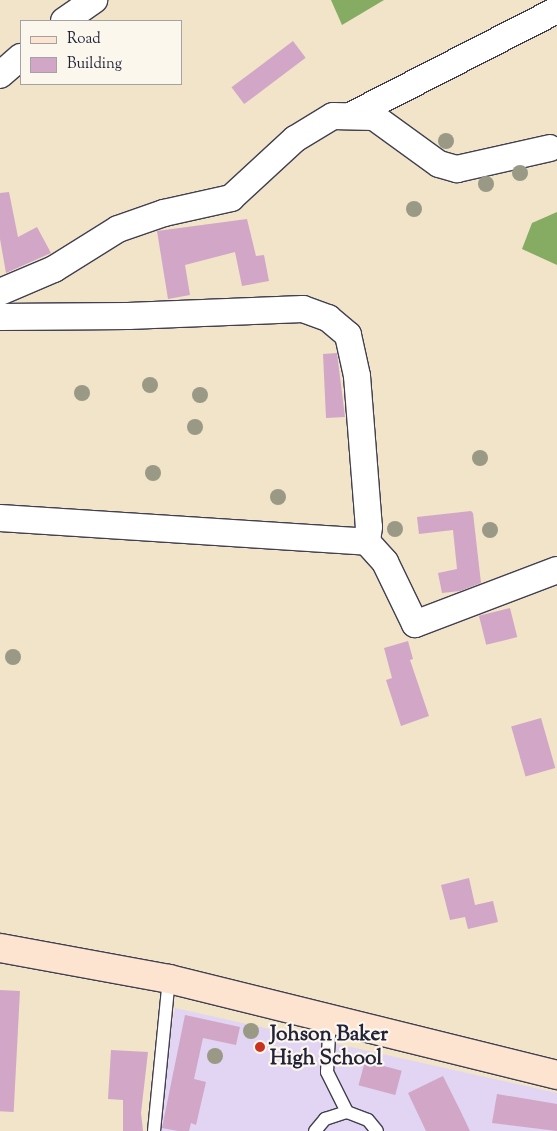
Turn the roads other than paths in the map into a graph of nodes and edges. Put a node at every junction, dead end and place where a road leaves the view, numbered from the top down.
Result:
1 (94, 0) edge
2 (557, 10) edge
3 (65, 20) edge
4 (20, 58) edge
5 (0, 75) edge
6 (352, 115) junction
7 (550, 148) dead end
8 (0, 292) edge
9 (0, 316) edge
10 (0, 518) edge
11 (367, 542) junction
12 (557, 570) edge
13 (0, 948) edge
14 (169, 979) junction
15 (330, 1016) junction
16 (557, 1075) edge
17 (347, 1112) junction
18 (154, 1131) edge
19 (315, 1131) edge
20 (377, 1131) edge

1 - 3 street
2 - 6 street
4 - 5 street
6 - 7 street
6 - 8 street
9 - 11 street
10 - 11 street
11 - 12 street
13 - 14 street
14 - 15 street
14 - 18 lane
15 - 16 street
15 - 17 lane
17 - 19 lane
17 - 20 lane

